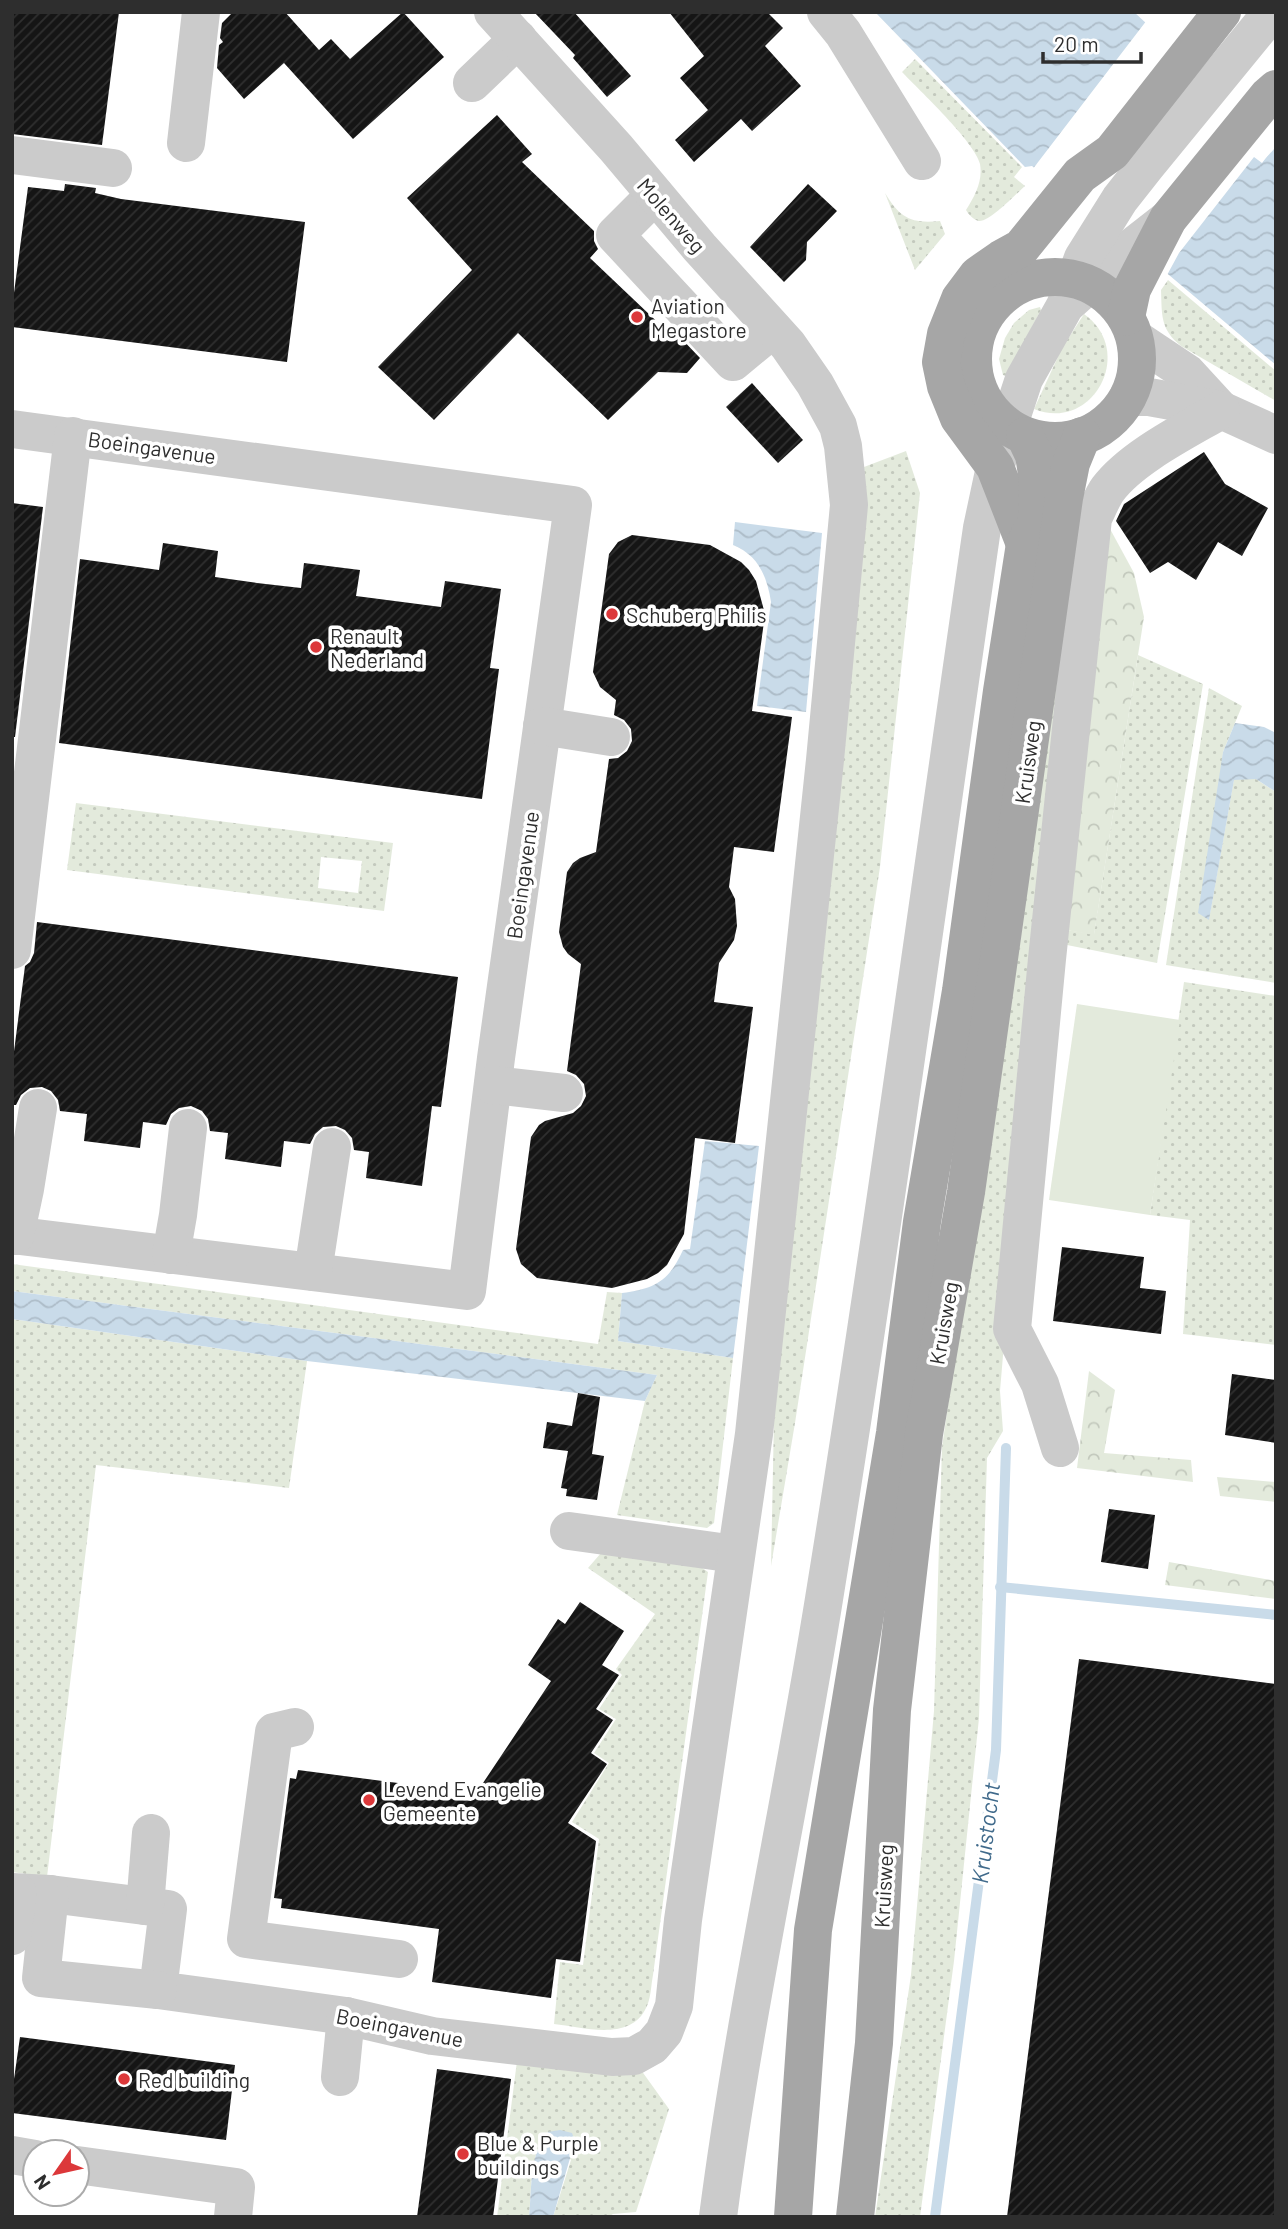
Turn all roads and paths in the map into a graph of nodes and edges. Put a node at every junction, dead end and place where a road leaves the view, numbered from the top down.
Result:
1 (201, 12) edge
2 (826, 12) edge
3 (1222, 12) edge
4 (1272, 12) edge
5 (506, 26) edge
6 (1212, 56) junction
7 (472, 83) dead end
8 (1273, 89) edge
9 (186, 143) dead end
10 (12, 155) edge
11 (922, 161) dead end
12 (113, 168) dead end
13 (655, 195) junction
14 (1104, 229) junction
15 (1021, 265) junction
16 (1077, 289) junction
17 (773, 328) junction
18 (1131, 328) junction
19 (1128, 397) junction
20 (1221, 410) junction
21 (12, 429) edge
22 (1017, 431) junction
23 (1276, 435) edge
24 (73, 436) junction
25 (1082, 436) junction
26 (995, 467) junction
27 (1025, 544) junction
28 (542, 726) junction
29 (611, 737) dead end
30 (12, 950) edge
31 (493, 1084) junction
32 (564, 1093) dead end
33 (38, 1108) dead end
34 (188, 1128) dead end
35 (332, 1147) dead end
36 (14, 1236) edge
37 (171, 1255) junction
38 (313, 1272) junction
39 (1060, 1448) dead end
40 (569, 1531) dead end
41 (735, 1554) junction
42 (295, 1727) dead end
43 (152, 1833) dead end
44 (27, 1893) edge
45 (145, 1906) junction
46 (12, 1936) edge
47 (399, 1959) dead end
48 (158, 1990) junction
49 (346, 2016) junction
50 (340, 2077) dead end
51 (91, 2167) edge
52 (233, 2217) edge
53 (718, 2217) edge
54 (793, 2217) edge
55 (855, 2217) edge

1 - 9 street
2 - 11 street
3 - 6 main road
4 - 6 street
5 - 7 street
5 - 13 street, Molenweg
6 - 14 street
6 - 14 main road
8 - 14 main road
10 - 12 street
13 - 17 street, Molenweg
13 - 17 street
14 - 15 main road
14 - 16 street
14 - 18 main road
15 - 16 main road
15 - 22 main road
15 - 26 main road
16 - 18 main road
16 - 22 street
17 - 41 street, Molenweg
18 - 19 main road
18 - 20 street
19 - 20 street
19 - 25 main road
20 - 23 street
20 - 39 street, Kruisweg
21 - 24 street, Boeingavenue
22 - 25 main road
22 - 26 street
22 - 27 main road, Kruisweg
24 - 28 street, Boeingavenue
24 - 30 street, Boeingavenue
25 - 55 main road, Kruisweg
26 - 27 main road
26 - 53 street
27 - 54 main road, Kruisweg
28 - 29 street
28 - 31 street, Boeingavenue
31 - 32 street
31 - 38 street, Boeingavenue
33 - 36 street
34 - 37 street
35 - 38 street
36 - 37 street, Boeingavenue
37 - 38 street, Boeingavenue
40 - 41 street
41 - 49 street, Boeingavenue
42 - 47 street
43 - 45 street
44 - 45 street
44 - 46 street
44 - 48 street, Boeingavenue
45 - 48 street
48 - 49 street, Boeingavenue
49 - 50 street
51 - 52 street

